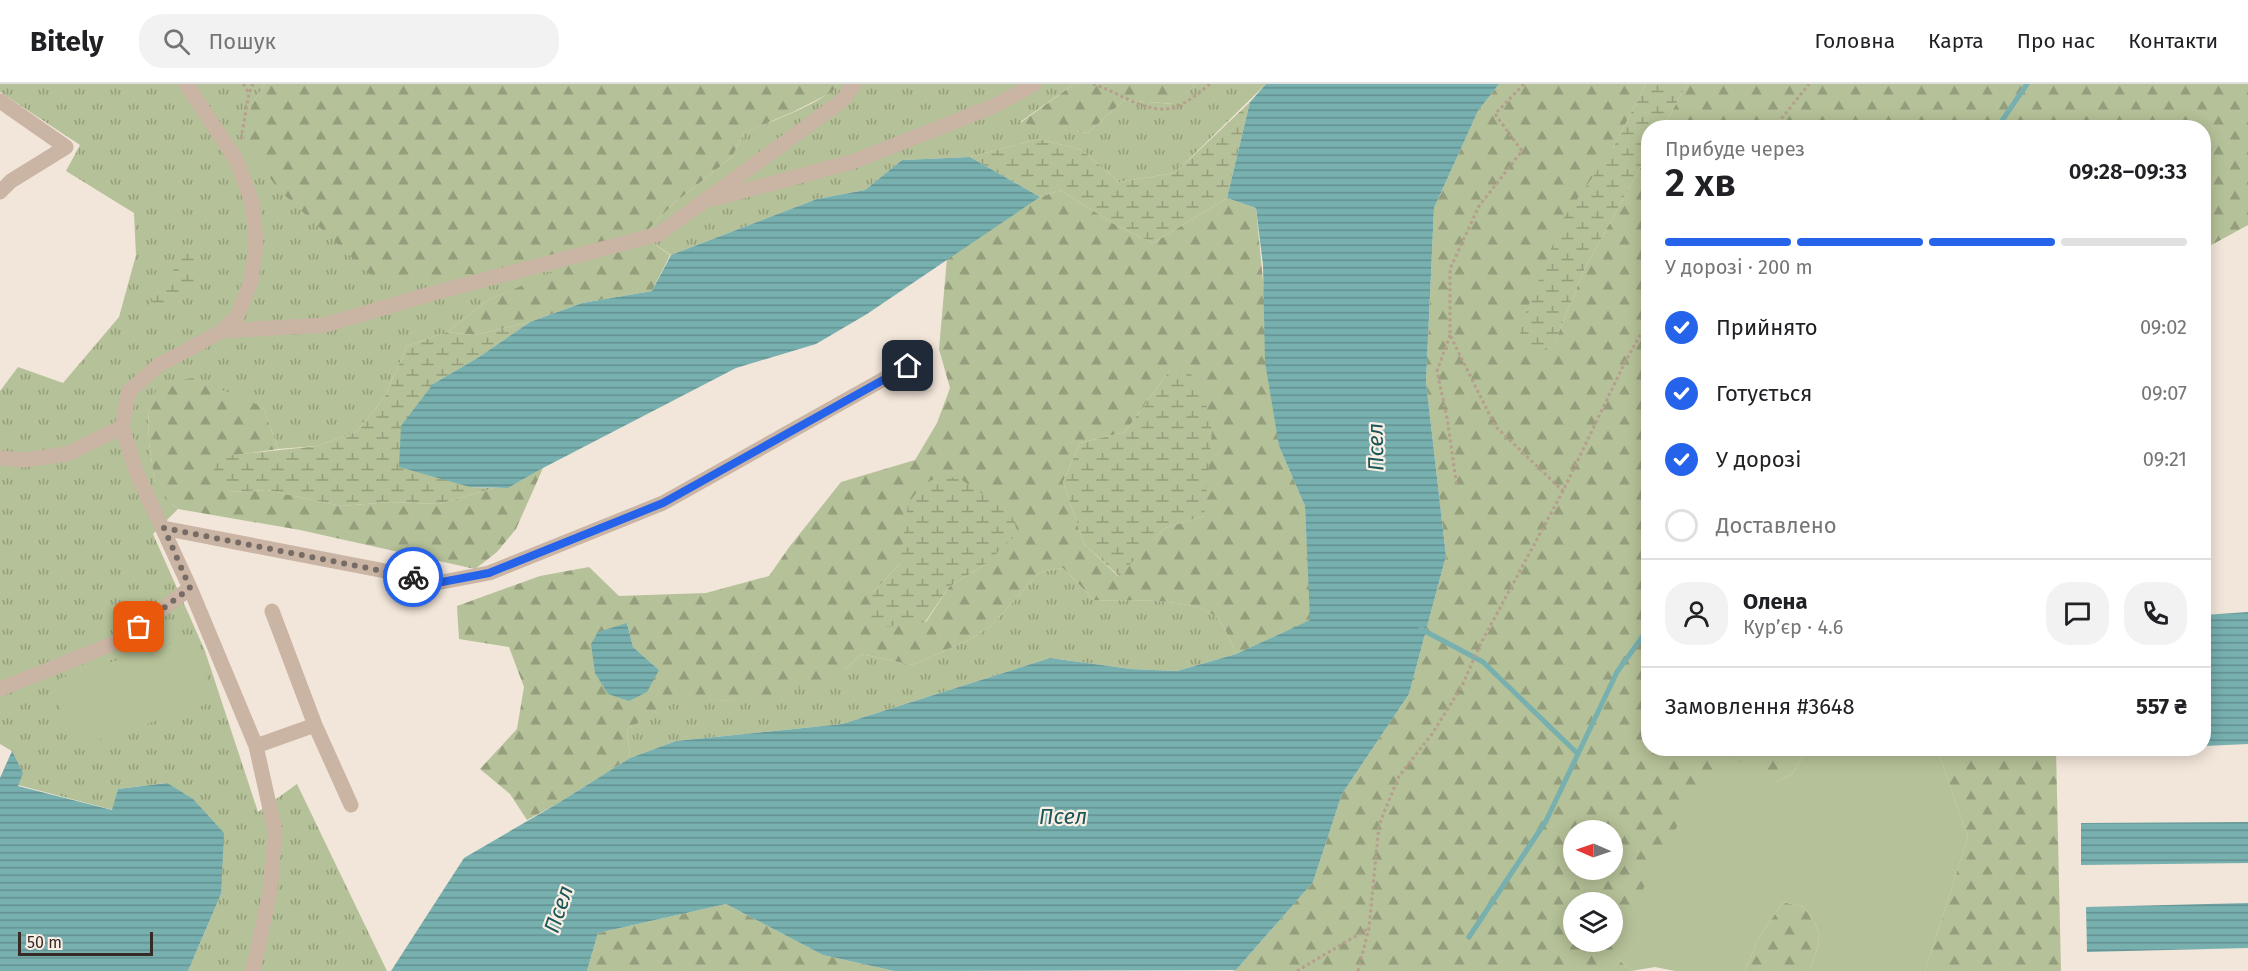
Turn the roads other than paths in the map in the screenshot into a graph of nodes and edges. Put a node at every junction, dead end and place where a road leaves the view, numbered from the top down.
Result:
1 (186, 84) edge
2 (854, 84) edge
3 (1034, 84) edge
4 (0, 102) edge
5 (0, 192) edge
6 (705, 201) junction
7 (222, 331) junction
8 (908, 366) dead end
9 (122, 427) junction
10 (0, 458) edge
11 (164, 528) junction
12 (190, 588) junction
13 (272, 611) dead end
14 (0, 688) edge
15 (315, 725) junction
16 (256, 746) junction
17 (351, 805) dead end
18 (253, 971) edge

1 - 7 street
2 - 6 street
3 - 6 street
4 - 5 street
6 - 7 street
7 - 9 street
8 - 11 street
9 - 10 street
9 - 11 street
11 - 12 street
12 - 14 street
12 - 16 street
13 - 15 street
15 - 16 street
15 - 17 street
16 - 18 street

